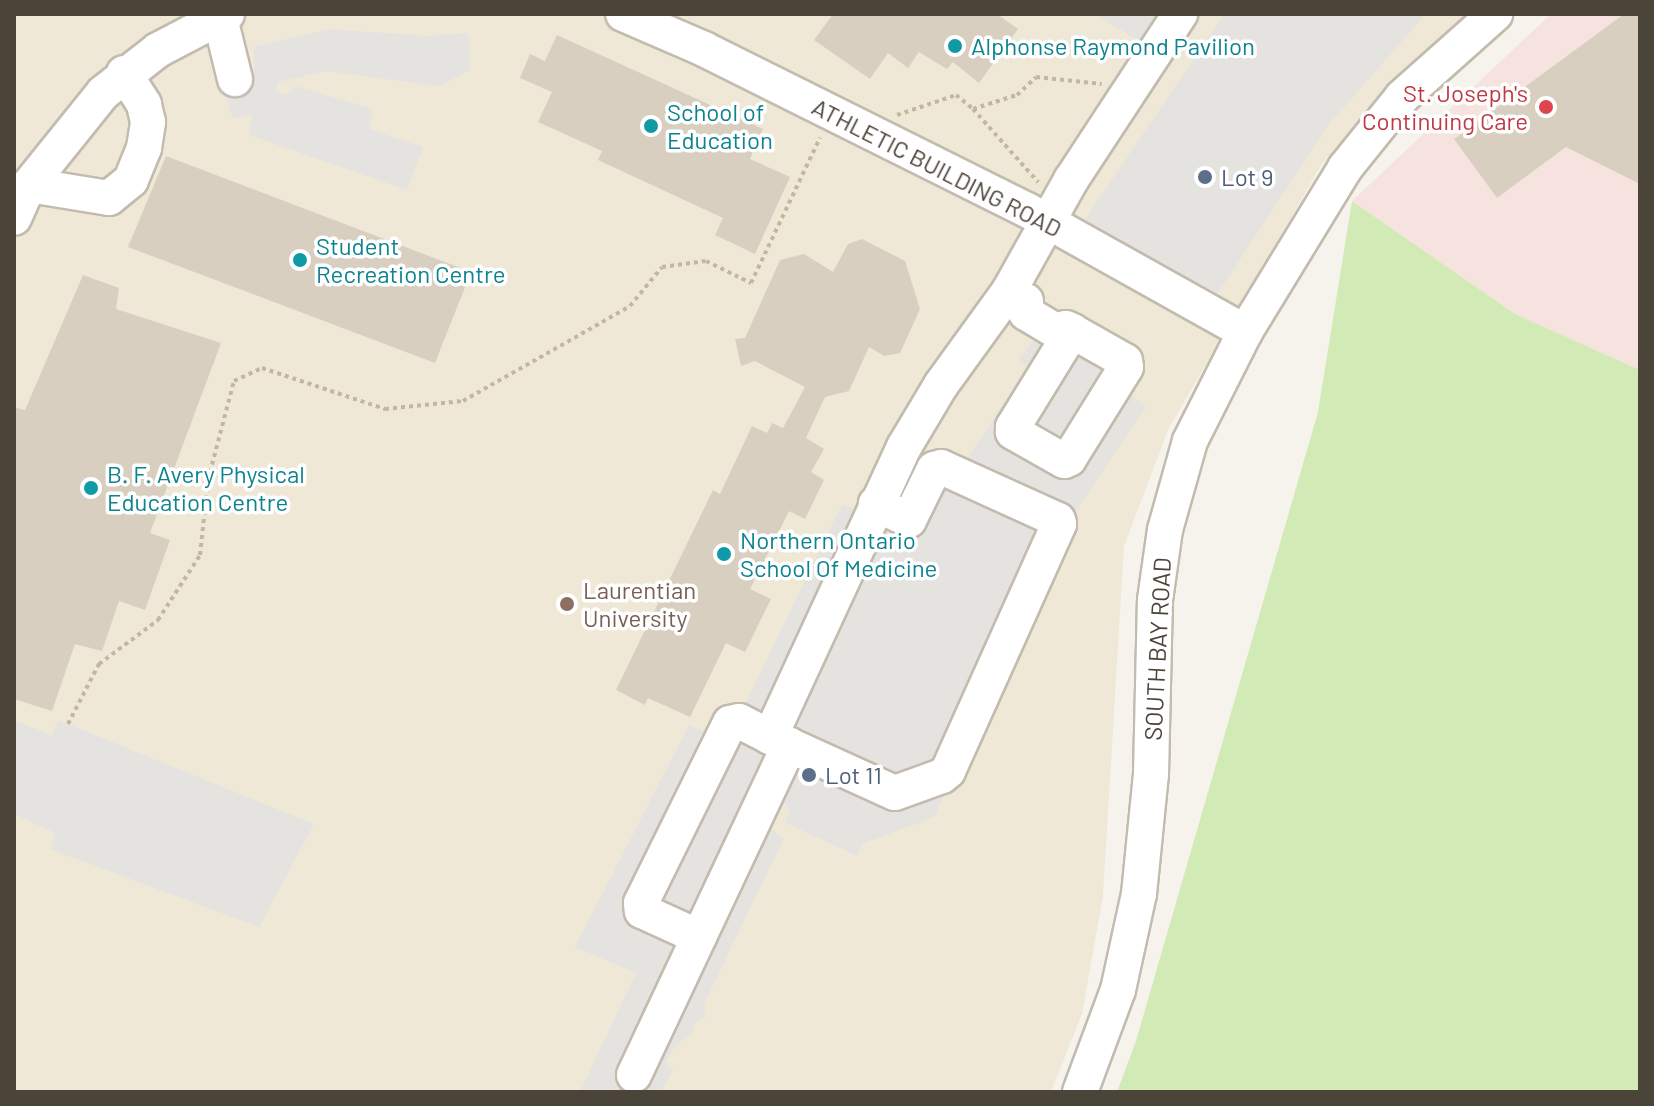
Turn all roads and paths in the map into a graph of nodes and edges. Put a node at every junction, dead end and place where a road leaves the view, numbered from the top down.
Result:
1 (623, 14) edge
2 (687, 14) edge
3 (1180, 14) edge
4 (1495, 14) edge
5 (223, 16) edge
6 (704, 49) junction
7 (124, 73) junction
8 (235, 79) dead end
9 (1133, 87) junction
10 (973, 109) junction
11 (846, 120) junction
12 (29, 185) junction
13 (1054, 210) junction
14 (14, 218) edge
15 (1017, 296) junction
16 (1069, 329) dead end
17 (1245, 332) junction
18 (876, 504) junction
19 (68, 724) dead end
20 (780, 741) junction
21 (699, 937) junction
22 (634, 1075) dead end
23 (1080, 1092) edge

1 - 6 street, ATHLETIC BUILDING ROAD
2 - 6 street
3 - 9 street
4 - 17 street, SOUTH BAY ROAD
5 - 7 street
5 - 8 street
6 - 11 street, ATHLETIC BUILDING ROAD
7 - 12 street
7 - 12 street
9 - 10 path
9 - 13 street
10 - 11 path
10 - 13 path
11 - 13 street, ATHLETIC BUILDING ROAD
11 - 19 path
12 - 14 street
13 - 15 street
13 - 17 street, ATHLETIC BUILDING ROAD
15 - 16 street
15 - 18 street
17 - 23 street, SOUTH BAY ROAD
18 - 20 street
18 - 20 street
20 - 21 street
20 - 21 street
21 - 22 street

